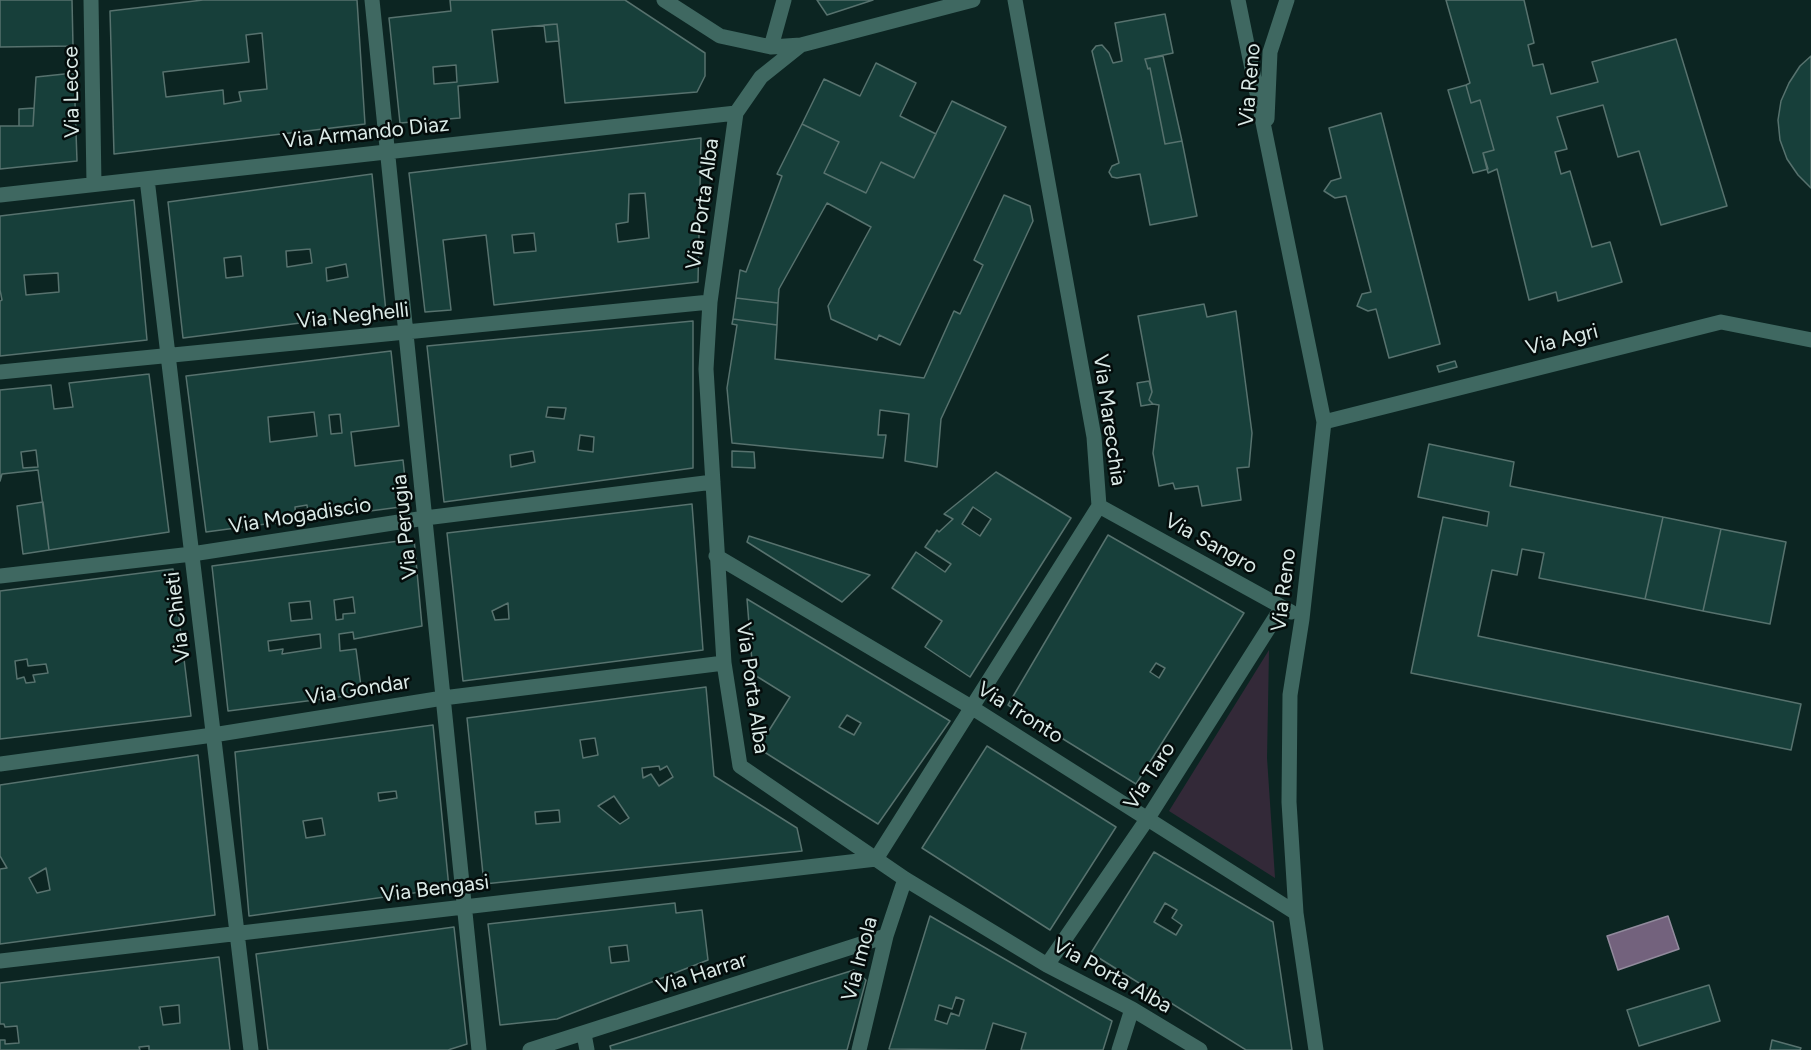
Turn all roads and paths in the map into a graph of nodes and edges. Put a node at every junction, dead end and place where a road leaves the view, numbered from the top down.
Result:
1 (91, 0) edge
2 (372, 0) edge
3 (664, 0) edge
4 (784, 0) edge
5 (973, 0) edge
6 (1015, 0) edge
7 (1238, 0) edge
8 (1287, 0) edge
9 (801, 45) junction
10 (771, 47) junction
11 (736, 113) junction
12 (1266, 140) junction
13 (388, 152) junction
14 (147, 178) junction
15 (94, 184) junction
16 (0, 195) edge
17 (710, 302) junction
18 (406, 332) junction
19 (1811, 340) edge
20 (168, 355) junction
21 (0, 372) edge
22 (1324, 422) junction
23 (713, 482) junction
24 (1099, 506) junction
25 (425, 518) junction
26 (192, 555) junction
27 (716, 556) junction
28 (0, 576) edge
29 (1282, 607) junction
30 (1302, 619) junction
31 (724, 663) junction
32 (443, 698) junction
33 (971, 707) junction
34 (213, 735) junction
35 (0, 764) edge
36 (1149, 818) junction
37 (876, 859) junction
38 (905, 879) junction
39 (464, 907) junction
40 (1296, 913) junction
41 (237, 933) junction
42 (886, 936) junction
43 (0, 961) edge
44 (1047, 965) junction
45 (1132, 1009) junction
46 (584, 1034) junction
47 (251, 1050) edge
48 (479, 1050) edge
49 (530, 1050) edge
50 (587, 1050) edge
51 (859, 1050) edge
52 (1119, 1050) edge
53 (1200, 1050) edge
54 (1316, 1050) edge

1 - 15 street, Via Lecce
2 - 13 street, Via Perugia
3 - 10 street
4 - 10 street
5 - 9 street
6 - 24 street, Via Marecchia
7 - 12 street, Via Reno
8 - 12 street, Via Reno
9 - 10 street
9 - 11 street
11 - 13 street, Via Armando Diaz
11 - 17 street, Via Porta Alba
12 - 22 street, Via Reno
13 - 14 street, Via Armando Diaz
13 - 18 street, Via Perugia
14 - 15 street, Via Armando Diaz
14 - 20 street, Via Chieti
15 - 16 street, Via Armando Diaz
17 - 18 street, Via Neghelli
17 - 23 street, Via Porta Alba
18 - 20 street, Via Neghelli
18 - 25 street, Via Perugia
19 - 22 street, Via Agri
20 - 21 street, Via Neghelli
20 - 26 street, Via Chieti
22 - 30 street, Via Reno
23 - 25 street, Via Mogadiscio
23 - 27 street, Via Porta Alba
24 - 29 street, Via Sangro
24 - 33 street, Via Marecchia
25 - 26 street, Via Mogadiscio
25 - 32 street, Via Perugia
26 - 28 street, Via Mogadiscio
26 - 34 street, Via Chieti
27 - 31 street, Via Porta Alba
27 - 33 street, Via Tronto
29 - 30 street, Via Sangro
29 - 36 street, Via Taro
30 - 40 street, Via Reno
31 - 32 street, Via Gondar
31 - 37 street, Via Porta Alba
32 - 34 street, Via Gondar
32 - 39 street, Via Perugia
33 - 36 street, Via Tronto
33 - 37 street, Via Marecchia
34 - 35 street, Via Gondar
34 - 41 street, Via Chieti
36 - 40 street, Via Tronto
36 - 44 street, Via Taro
37 - 38 street, Via Porta Alba
37 - 39 street, Via Bengasi
38 - 42 street, Via Imola
38 - 44 street, Via Porta Alba
39 - 41 street, Via Bengasi
39 - 48 street, Via Perugia
40 - 54 street, Via Reno
41 - 43 street, Via Bengasi
41 - 47 street, Via Chieti
42 - 46 street, Via Harrar
42 - 51 street, Via Imola
44 - 45 street, Via Porta Alba
45 - 52 street
45 - 53 street, Via Porta Alba
46 - 49 street, Via Harrar
46 - 50 street

